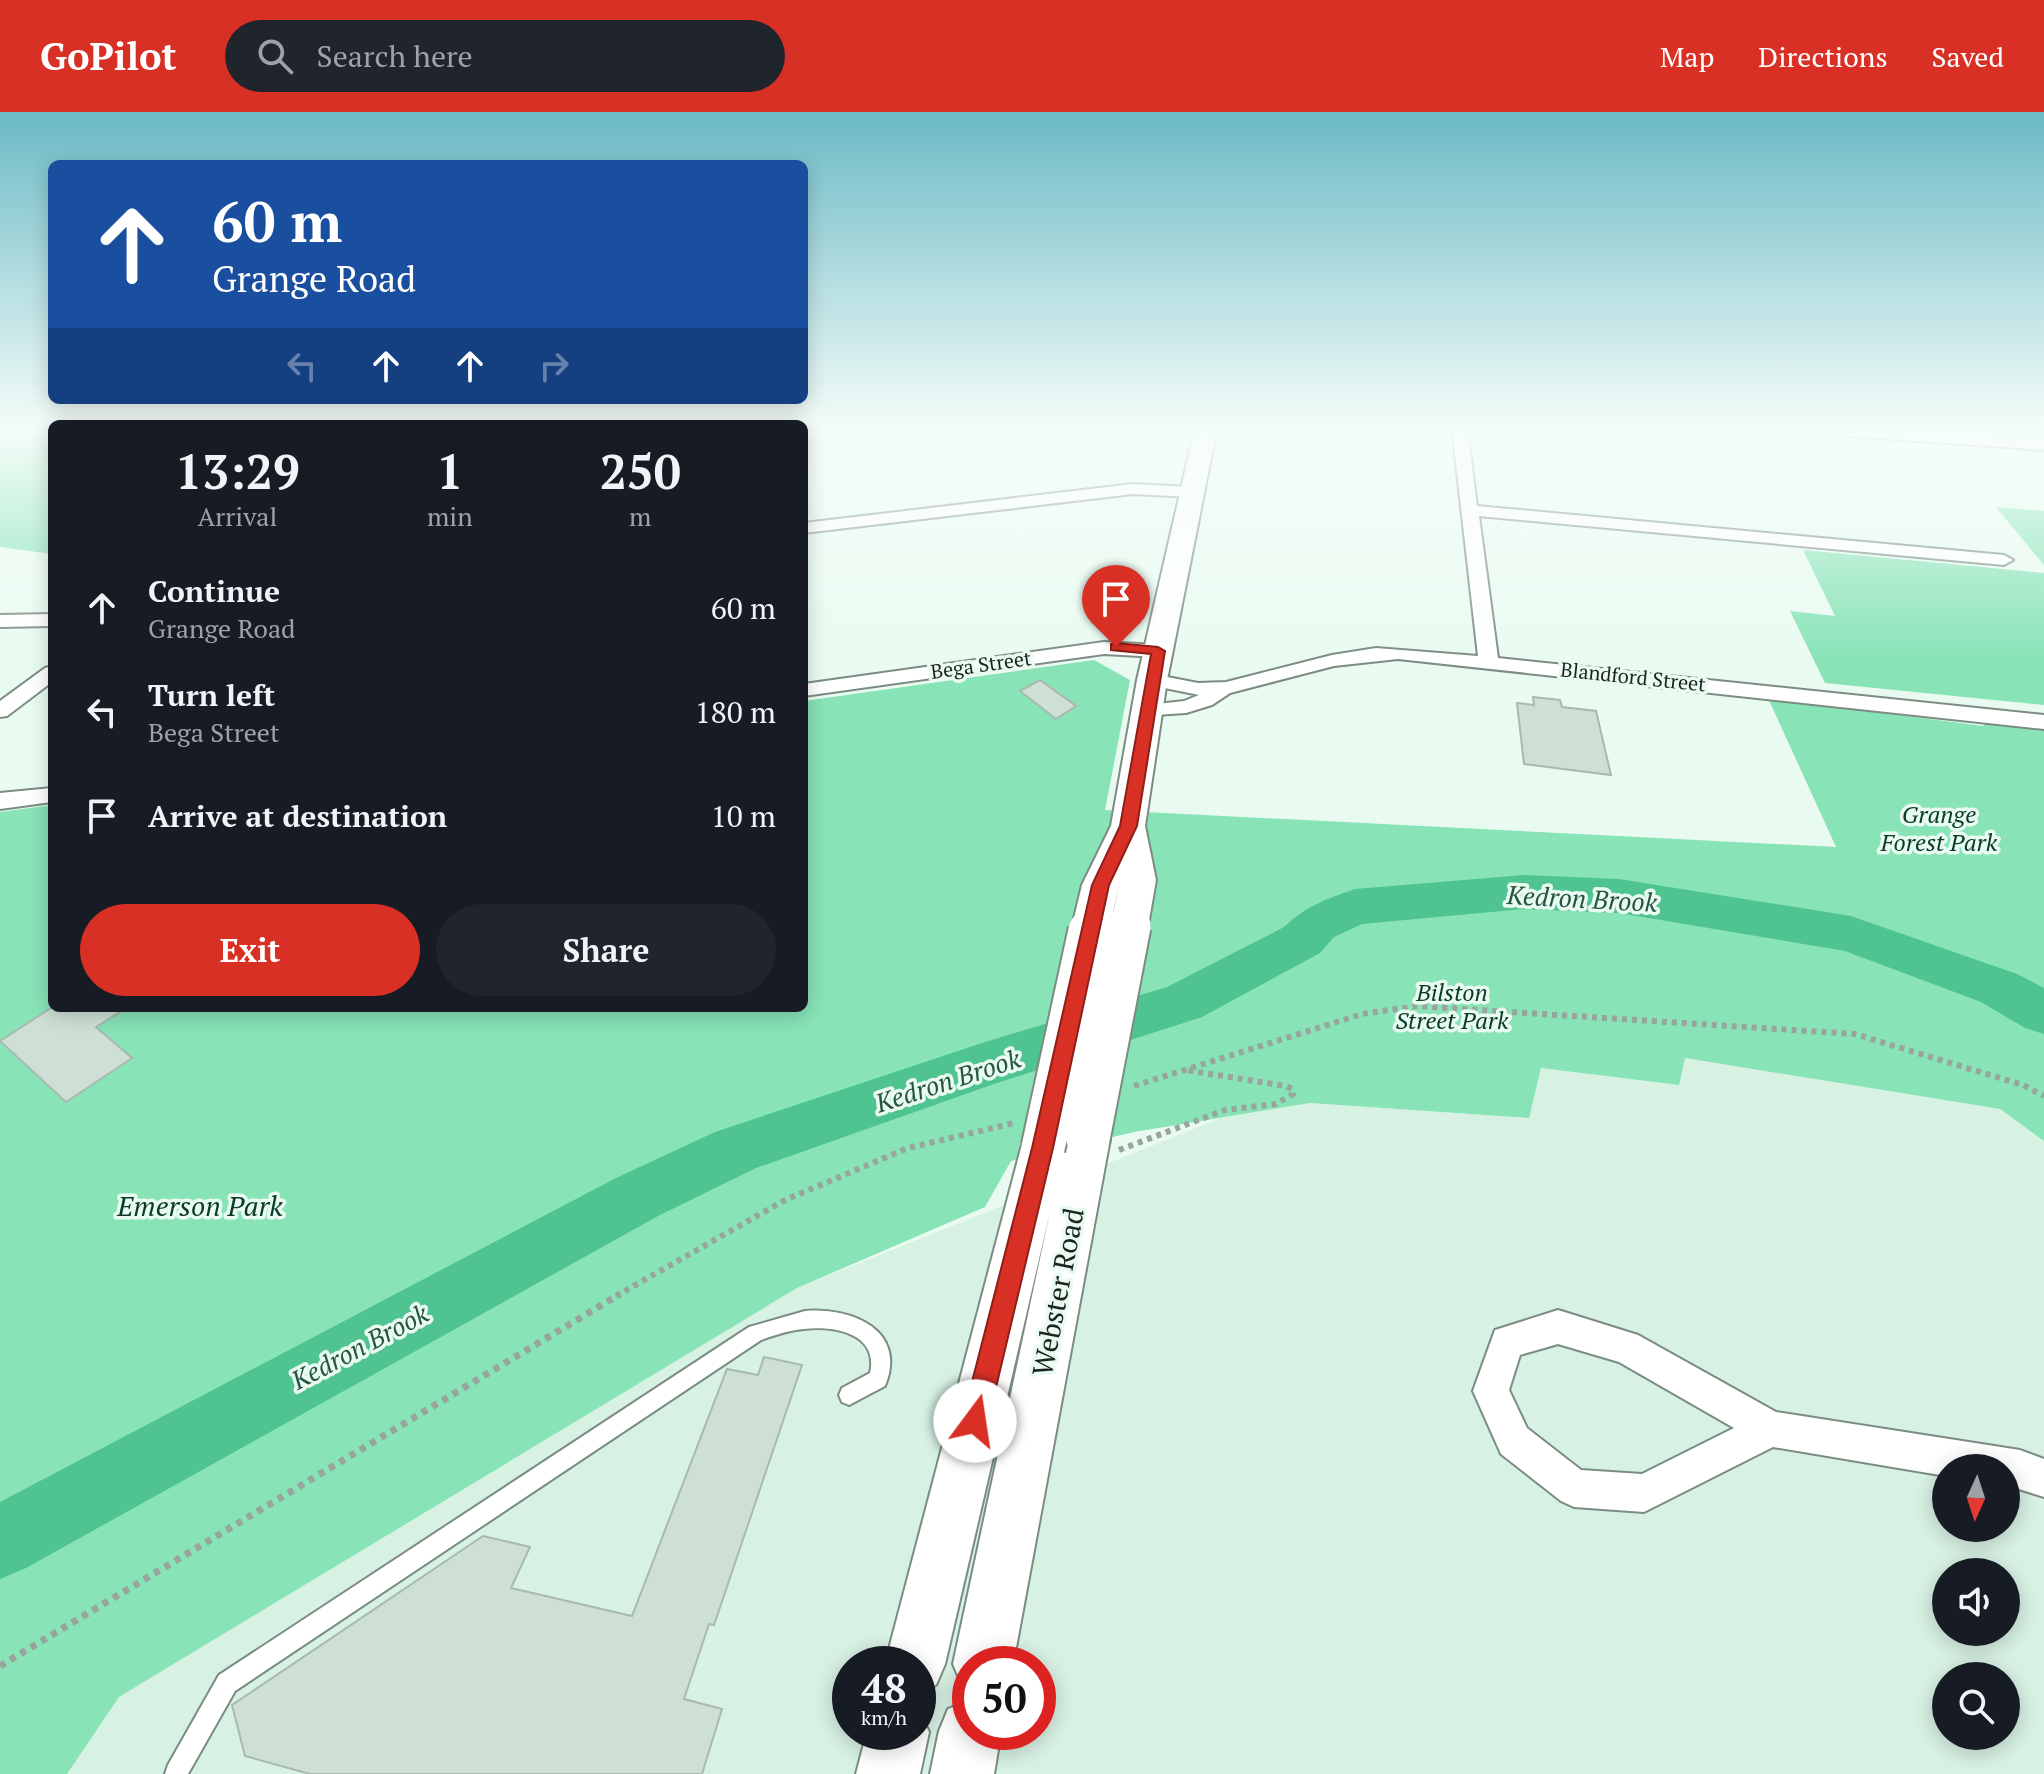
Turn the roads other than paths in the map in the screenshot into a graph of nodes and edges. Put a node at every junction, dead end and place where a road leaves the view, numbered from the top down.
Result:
1 (993, 506) edge
2 (1188, 506) edge
3 (1470, 506) edge
4 (1471, 510) junction
5 (808, 528) edge
6 (2004, 560) dead end
7 (48, 620) edge
8 (0, 621) edge
9 (1489, 662) junction
10 (48, 675) edge
11 (1152, 681) junction
12 (1225, 688) junction
13 (808, 689) edge
14 (0, 711) edge
15 (2044, 722) edge
16 (48, 795) edge
17 (0, 801) edge
18 (1128, 826) junction
19 (1080, 1147) junction
20 (849, 1395) dead end
21 (1771, 1429) junction
22 (2044, 1478) edge
23 (921, 1646) edge
24 (986, 1646) edge
25 (894, 1750) edge
26 (966, 1750) edge
27 (176, 1773) edge
28 (888, 1774) edge
29 (962, 1774) edge

1 - 5 street
2 - 11 main road
3 - 4 street
4 - 6 street
4 - 9 street
7 - 8 street
9 - 12 street, Blandford Street
9 - 15 street, Blandford Street
10 - 14 street
11 - 12 street, Blandford Street
11 - 12 street, Blandford Street
11 - 13 street, Bega Street
11 - 18 main road
16 - 17 street
18 - 19 main road, Webster Road, bridge
18 - 19 main road, bridge
19 - 23 main road, Webster Road
19 - 24 main road, Webster Road
20 - 27 lane
21 - 21 street
21 - 22 street
25 - 28 main road
26 - 29 main road

